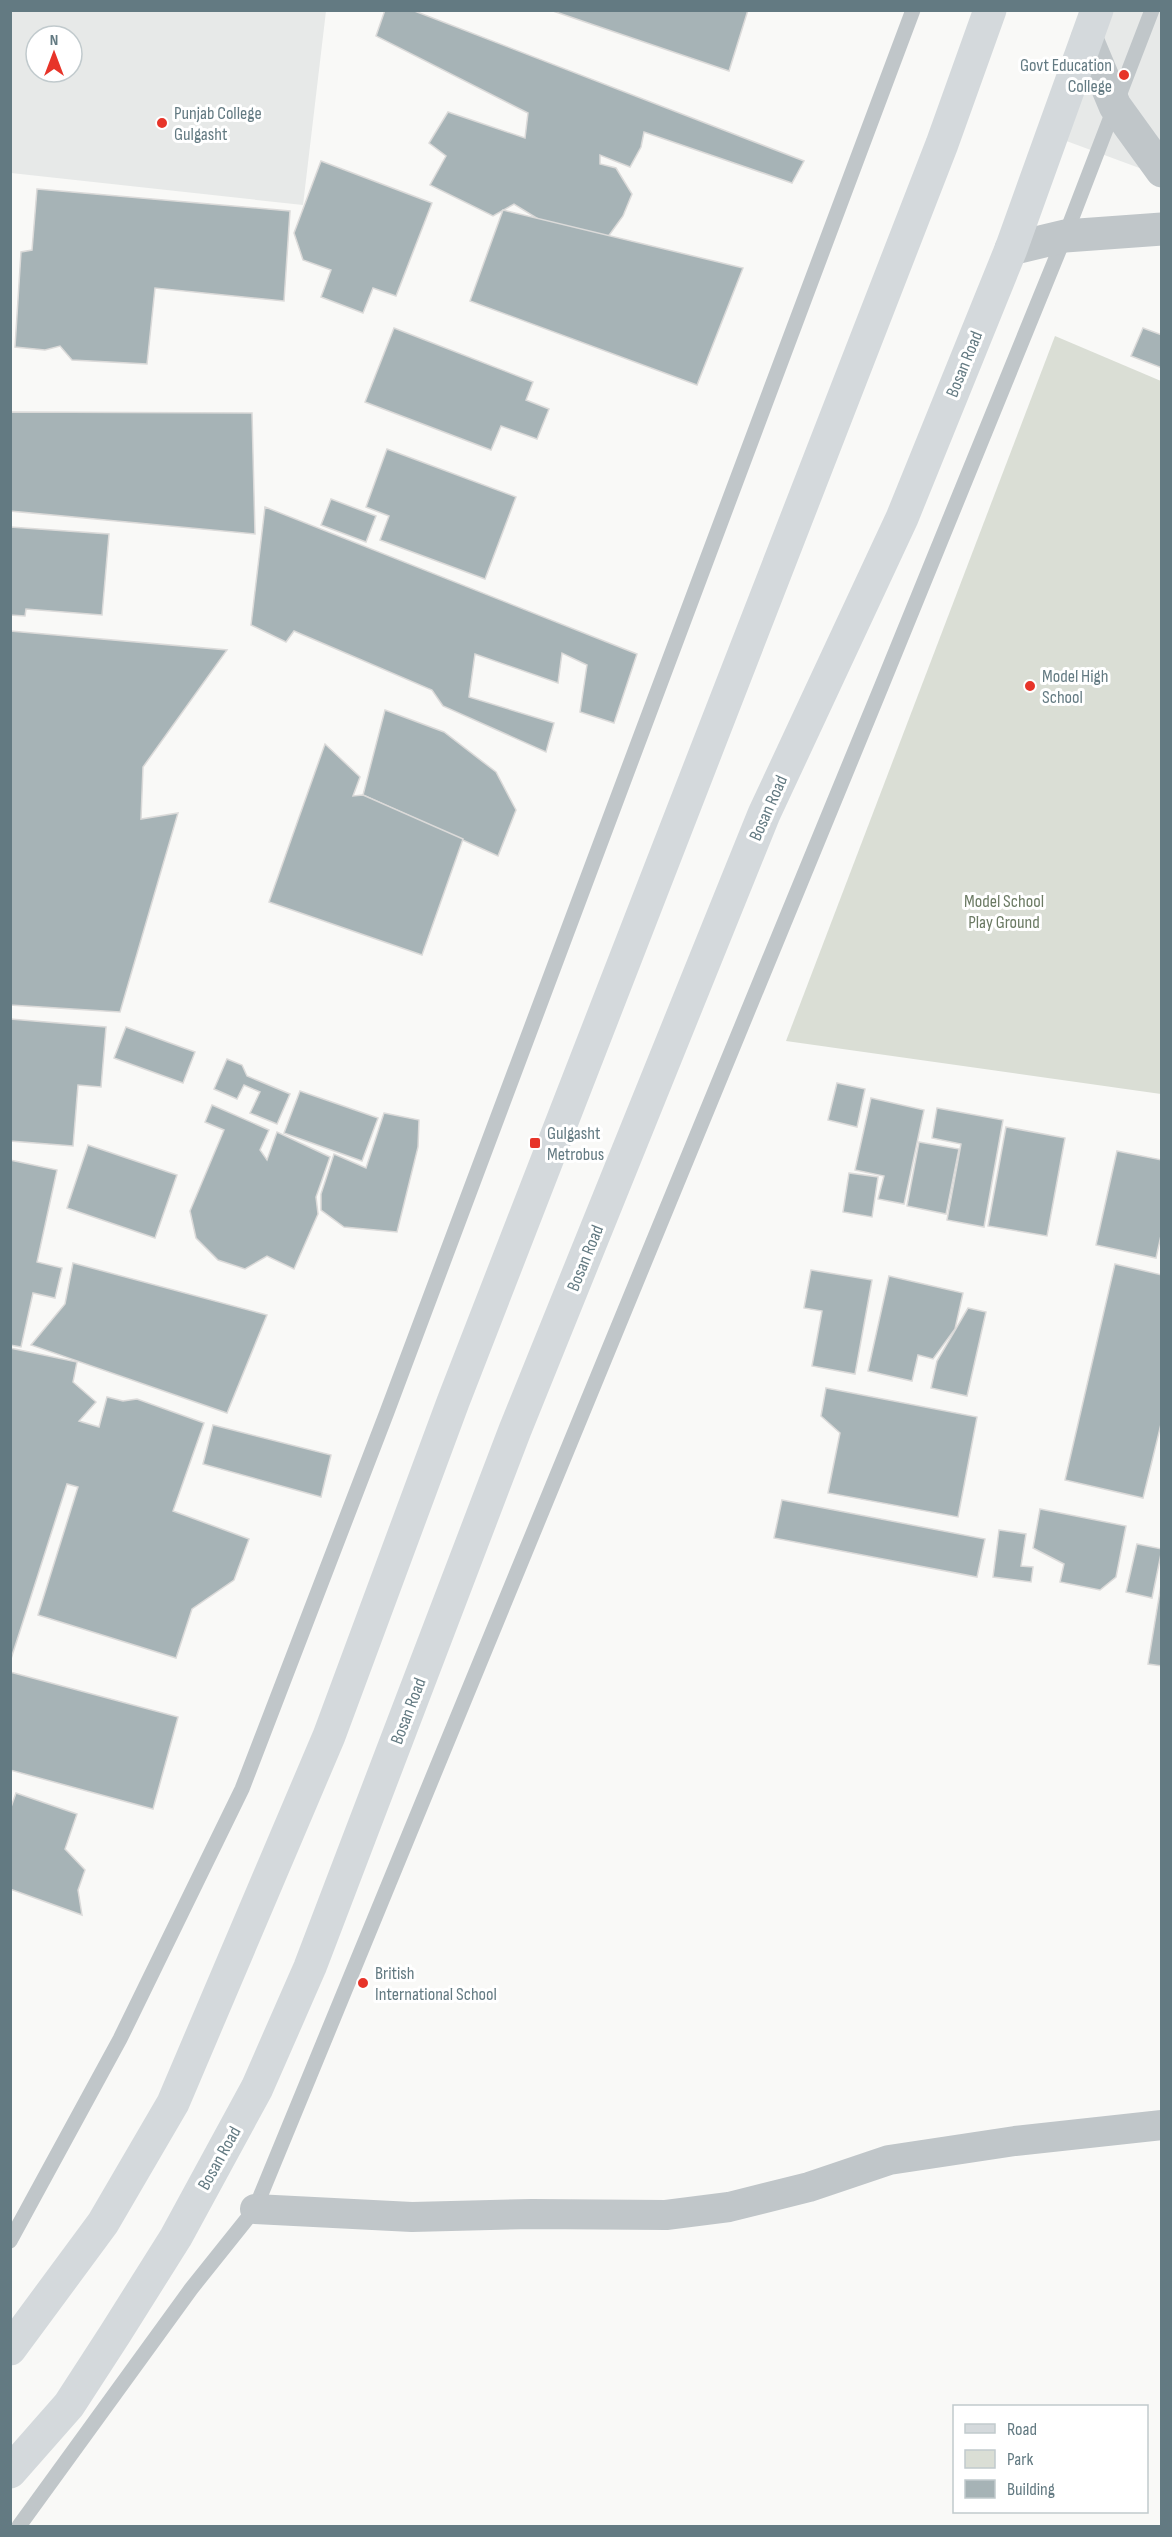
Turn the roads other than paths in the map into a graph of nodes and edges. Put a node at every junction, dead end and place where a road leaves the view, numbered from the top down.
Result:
1 (913, 10) edge
2 (990, 10) edge
3 (1152, 10) edge
4 (1092, 25) edge
5 (1115, 106) junction
6 (1161, 171) edge
7 (1161, 229) edge
8 (1065, 236) junction
9 (1011, 249) junction
10 (1161, 2125) edge
11 (255, 2209) junction
12 (10, 2241) edge
13 (10, 2349) edge
14 (10, 2472) edge
15 (19, 2526) edge

1 - 12 lane
2 - 13 main road
3 - 5 lane
4 - 5 street
4 - 9 main road, Bosan Road
5 - 6 street
5 - 8 lane
7 - 8 street
8 - 9 street
8 - 11 lane
9 - 14 main road, Bosan Road
10 - 11 street
11 - 15 lane

